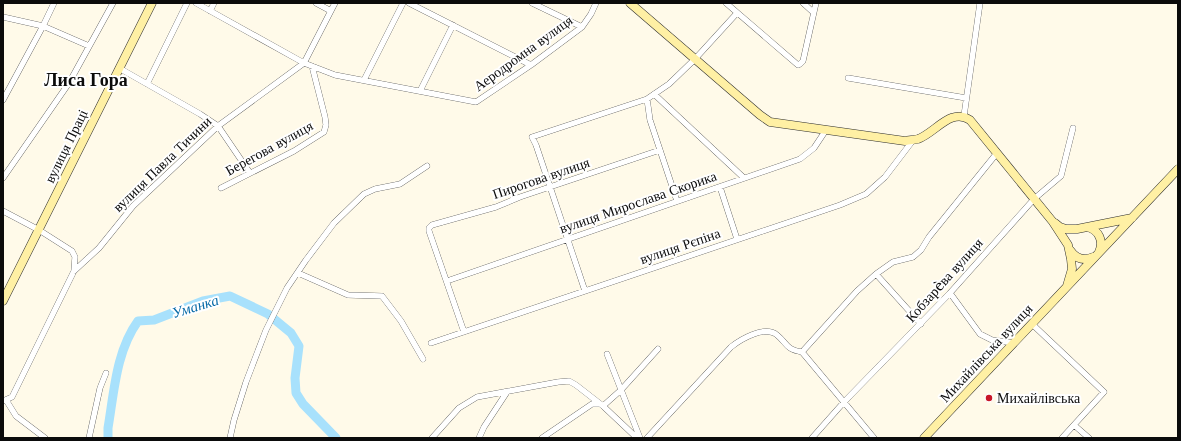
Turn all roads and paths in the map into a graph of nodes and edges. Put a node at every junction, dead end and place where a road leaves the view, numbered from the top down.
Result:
1 (54, 3) edge
2 (113, 3) edge
3 (152, 3) edge
4 (187, 3) edge
5 (196, 3) edge
6 (214, 3) edge
7 (316, 3) edge
8 (335, 3) edge
9 (403, 3) edge
10 (408, 3) edge
11 (532, 3) edge
12 (596, 3) edge
13 (630, 3) edge
14 (726, 3) edge
15 (803, 3) edge
16 (816, 3) edge
17 (980, 3) edge
18 (210, 11) junction
19 (331, 11) junction
20 (813, 12) junction
21 (737, 13) junction
22 (3, 17) edge
23 (453, 25) junction
24 (43, 26) junction
25 (582, 27) junction
26 (89, 46) junction
27 (695, 59) junction
28 (304, 63) junction
29 (531, 65) junction
30 (312, 66) junction
31 (119, 68) junction
32 (848, 78) dead end
33 (364, 80) junction
34 (147, 84) junction
35 (420, 91) junction
36 (654, 94) junction
37 (966, 98) junction
38 (647, 99) junction
39 (3, 100) edge
40 (964, 116) junction
41 (218, 126) junction
42 (1073, 128) dead end
43 (826, 130) junction
44 (914, 139) junction
45 (660, 150) junction
46 (997, 153) junction
47 (427, 166) dead end
48 (1178, 169) edge
49 (250, 173) junction
50 (3, 178) edge
51 (744, 178) junction
52 (720, 186) junction
53 (550, 187) junction
54 (221, 188) dead end
55 (1034, 198) junction
56 (677, 201) junction
57 (3, 211) edge
58 (1133, 218) junction
59 (1053, 222) junction
60 (1081, 228) junction
61 (39, 230) junction
62 (737, 239) junction
63 (567, 240) junction
64 (1069, 248) junction
65 (1097, 254) junction
66 (74, 271) junction
67 (298, 273) junction
68 (876, 274) junction
69 (447, 281) junction
70 (1067, 286) junction
71 (585, 291) junction
72 (950, 293) junction
73 (3, 300) edge
74 (921, 324) junction
75 (1032, 324) junction
76 (464, 332) junction
77 (431, 343) dead end
78 (1014, 343) junction
79 (658, 349) dead end
80 (802, 352) junction
81 (607, 354) dead end
82 (423, 359) dead end
83 (106, 373) dead end
84 (621, 390) junction
85 (507, 392) junction
86 (4, 401) edge
87 (844, 402) junction
88 (601, 405) junction
89 (1074, 425) junction
90 (45, 438) edge
91 (89, 438) edge
92 (230, 438) edge
93 (432, 438) edge
94 (479, 438) edge
95 (542, 438) edge
96 (639, 438) edge
97 (647, 438) edge
98 (812, 438) edge
99 (874, 438) edge
100 (924, 438) edge
101 (1062, 438) edge
102 (1089, 438) edge

1 - 24 street
2 - 26 street
3 - 31 main road, вулиця Праці
4 - 34 street
5 - 18 street
6 - 18 street
7 - 19 street
8 - 19 street, вулиця Павла Тичини
9 - 33 street
10 - 23 street
11 - 25 street
12 - 25 street, Аеродромна вулиця
13 - 27 main road
14 - 21 street
15 - 20 street
16 - 20 street
17 - 37 street
18 - 28 street
19 - 28 street, вулиця Павла Тичини
20 - 21 street
21 - 27 street
22 - 24 street
23 - 29 street
23 - 35 street
24 - 26 street
24 - 39 street
25 - 29 street, Аеродромна вулиця
26 - 50 street
27 - 36 street
27 - 43 main road
28 - 30 street
28 - 41 street, вулиця Павла Тичини
29 - 35 street, Аеродромна вулиця
30 - 33 street
30 - 49 street, Берегова вулиця
31 - 34 street
31 - 61 main road, вулиця Праці
32 - 37 street
33 - 35 street
34 - 41 street
36 - 38 street
36 - 51 street
37 - 40 street
38 - 45 street
38 - 53 street
40 - 44 main road
40 - 46 main road
41 - 49 street
41 - 66 street, вулиця Павла Тичини
42 - 55 street, Кобзарèва вулиця
43 - 44 main road
43 - 51 street, вулиця Мирослава Скорика
44 - 62 street, вулиця Рєпіна
45 - 53 street, Пирогова вулиця
45 - 56 street
46 - 55 main road
46 - 68 street
47 - 67 street
48 - 58 main road, Михайлівська вулиця
49 - 54 street, Берегова вулиця
51 - 52 street, вулиця Мирослава Скорика
52 - 56 street, вулиця Мирослава Скорика
52 - 62 street
53 - 63 street
53 - 69 street, Пирогова вулиця
55 - 59 main road
55 - 72 street, Кобзарèва вулиця
56 - 63 street, вулиця Мирослава Скорика
57 - 61 street
58 - 60 main road
58 - 65 main road, Михайлівська вулиця
59 - 60 main road
59 - 64 main road
60 - 64 main road
60 - 65 main road
61 - 66 street
61 - 73 main road, вулиця Праці
62 - 71 street, вулиця Рєпіна
63 - 69 street, вулиця Мирослава Скорика
63 - 71 street
64 - 65 main road
64 - 70 main road
65 - 70 main road, Михайлівська вулиця
66 - 86 street, вулиця Павла Тичини
67 - 82 street
67 - 92 street
68 - 74 street
68 - 80 street
69 - 76 street
70 - 75 main road, Михайлівська вулиця
71 - 76 street, вулиця Рєпіна
72 - 74 street, Кобзарèва вулиця
72 - 78 street
74 - 87 street, Кобзарèва вулиця
75 - 78 main road, Михайлівська вулиця
75 - 89 street
76 - 77 street, вулиця Рєпіна
78 - 100 main road, Михайлівська вулиця
79 - 84 street
80 - 87 street
80 - 97 street
81 - 84 street
83 - 91 street
84 - 88 street
84 - 96 street
85 - 88 street
85 - 93 street
85 - 94 street
86 - 90 street
87 - 98 street, Кобзарèва вулиця
87 - 99 street
88 - 95 street
88 - 96 street
89 - 101 street
89 - 102 street

